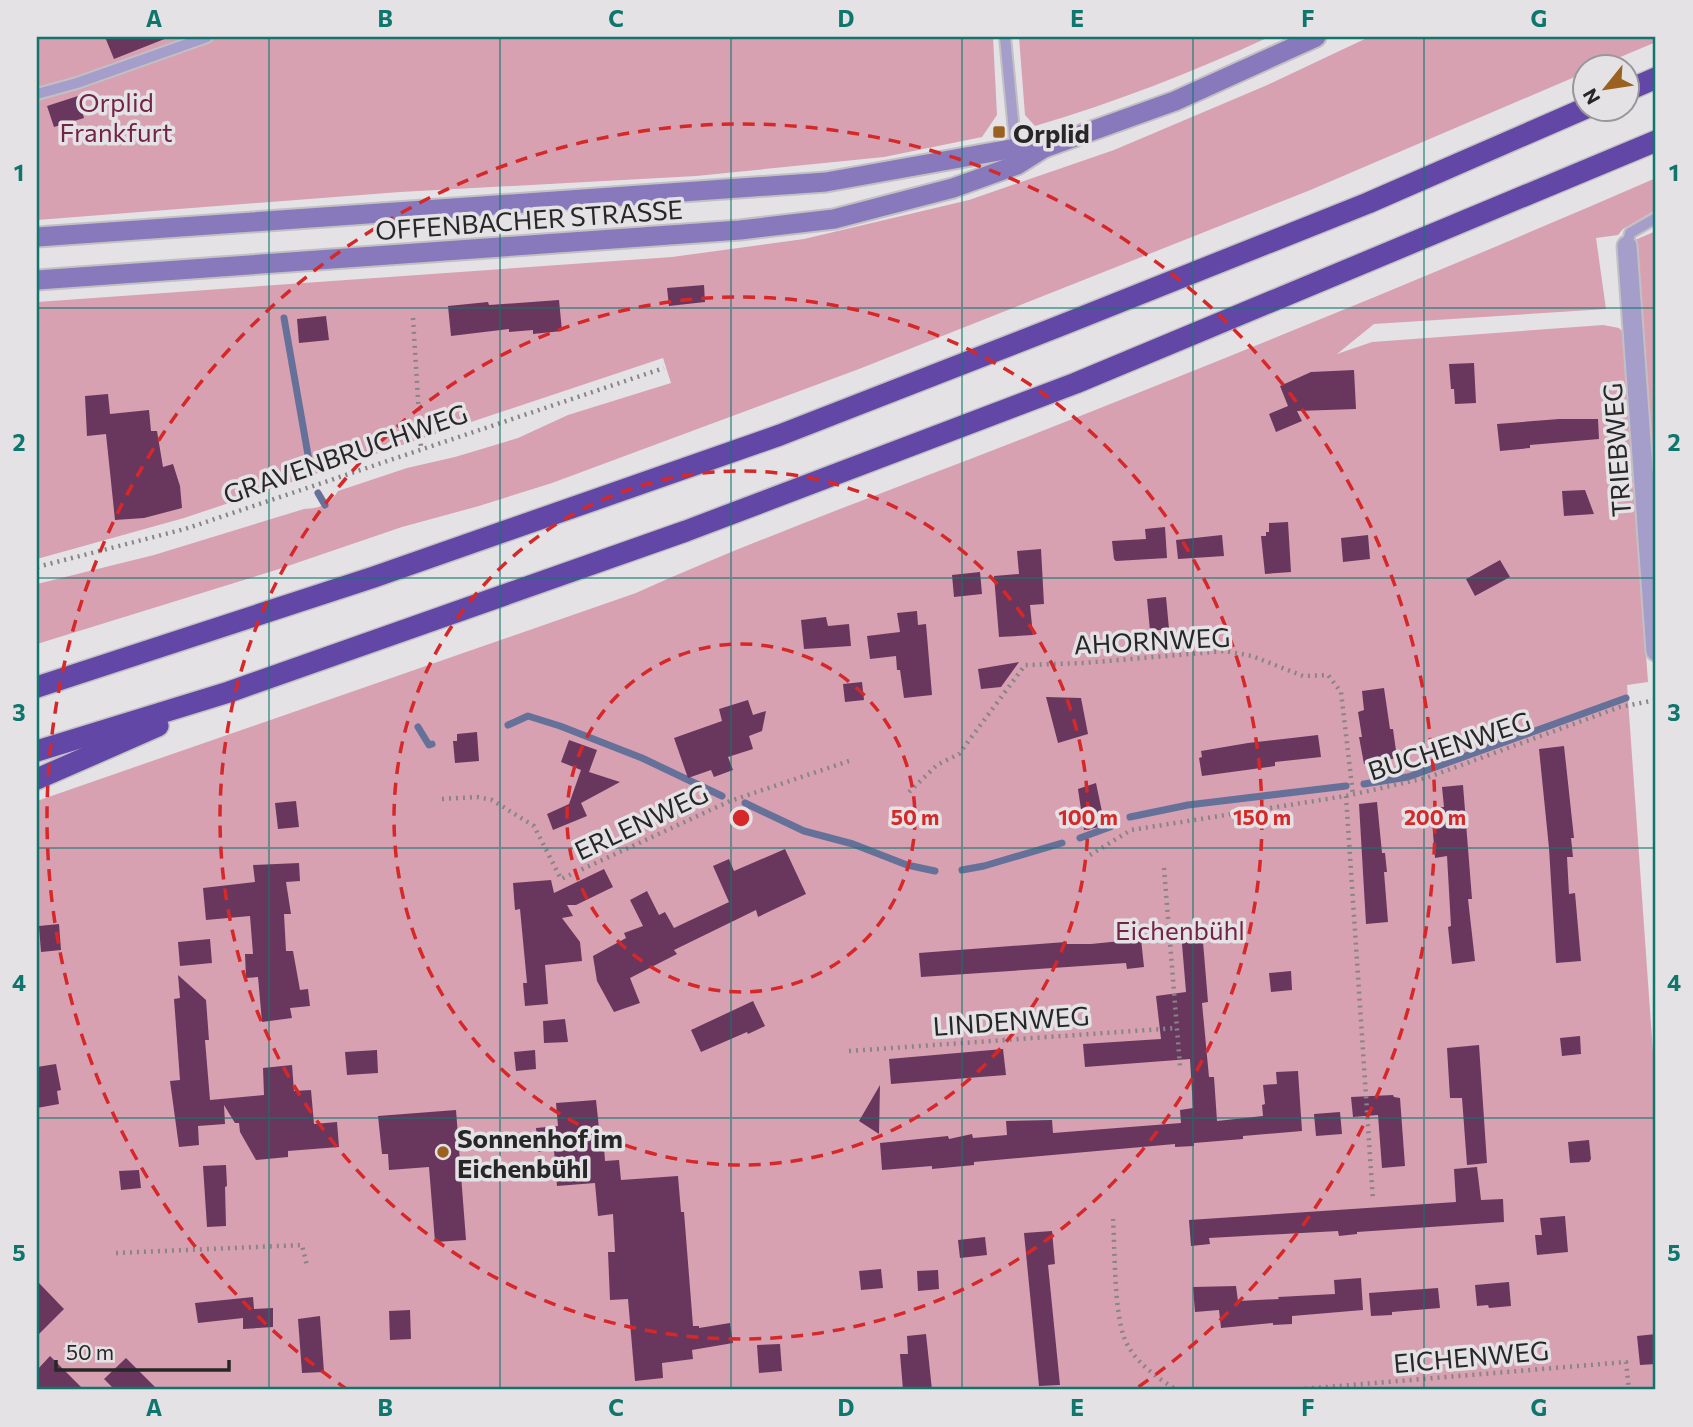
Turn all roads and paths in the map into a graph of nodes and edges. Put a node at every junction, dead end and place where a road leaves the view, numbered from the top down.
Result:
1 (207, 37) edge
2 (1005, 37) edge
3 (1317, 37) edge
4 (37, 94) edge
5 (1570, 115) edge
6 (1656, 141) edge
7 (1017, 157) junction
8 (1656, 218) edge
9 (37, 237) edge
10 (1627, 246) joint
11 (37, 280) edge
12 (413, 318) dead end
13 (664, 368) dead end
14 (421, 447) junction
15 (37, 567) edge
16 (1656, 650) edge
17 (37, 687) edge
18 (229, 692) junction
19 (1656, 700) edge
20 (37, 751) edge
21 (849, 761) dead end
22 (37, 779) edge
23 (909, 792) dead end
24 (1353, 795) junction
25 (1346, 796) junction
26 (442, 799) dead end
27 (1090, 856) dead end
28 (1164, 869) dead end
29 (1176, 1028) junction
30 (849, 1051) dead end
31 (1180, 1066) dead end
32 (1373, 1201) dead end
33 (1113, 1219) dead end
34 (116, 1253) dead end
35 (307, 1266) dead end
36 (1177, 1390) edge
37 (1291, 1390) edge
38 (1629, 1390) edge

1 - 4 lane
2 - 7 lane
3 - 7 main road, OFFENBACHER STRASSE
5 - 17 highway
6 - 18 highway
7 - 9 main road, OFFENBACHER STRASSE
7 - 11 main road, OFFENBACHER STRASSE
8 - 10 lane
10 - 16 street, TRIEBWEG
12 - 14 path
13 - 14 path, GRAVENBRUCHWEG
14 - 15 path, GRAVENBRUCHWEG
18 - 20 highway
18 - 22 highway
19 - 24 path, BUCHENWEG
21 - 26 path, ERLENWEG
23 - 24 path, AHORNWEG
24 - 25 path, BUCHENWEG
25 - 27 path, BUCHENWEG
25 - 32 path
28 - 29 path
29 - 30 path, LINDENWEG
29 - 31 path
33 - 36 path
34 - 35 path
37 - 38 path, EICHENWEG

